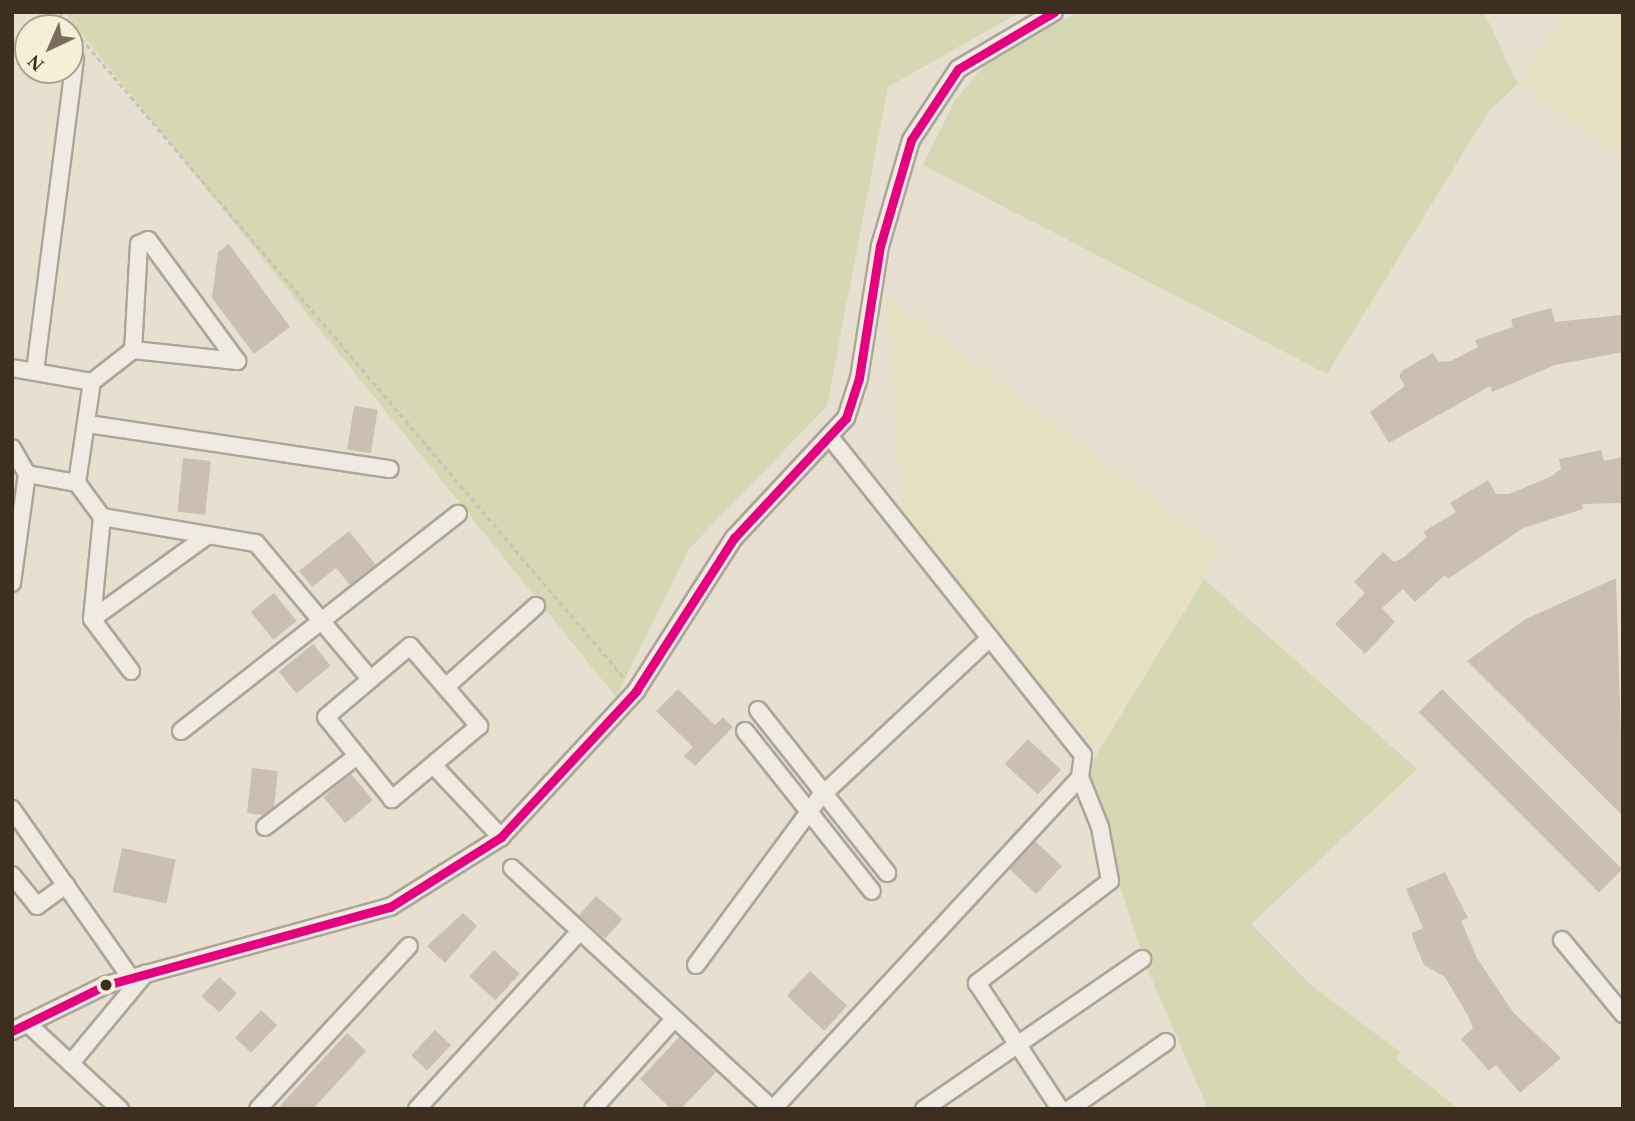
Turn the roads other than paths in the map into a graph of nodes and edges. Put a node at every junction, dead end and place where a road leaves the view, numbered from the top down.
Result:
1 (1054, 12) edge
2 (72, 84) edge
3 (133, 350) junction
4 (12, 368) edge
5 (35, 371) junction
6 (92, 382) junction
7 (88, 424) junction
8 (830, 437) junction
9 (12, 447) edge
10 (390, 468) dead end
11 (27, 474) junction
12 (77, 483) junction
13 (457, 514) dead end
14 (102, 517) junction
15 (208, 535) junction
16 (12, 583) edge
17 (536, 606) dead end
18 (92, 619) junction
19 (324, 623) junction
20 (990, 638) junction
21 (131, 671) dead end
22 (370, 679) junction
23 (449, 684) junction
24 (758, 710) dead end
25 (181, 731) dead end
26 (745, 731) dead end
27 (357, 756) junction
28 (434, 766) junction
29 (1080, 777) junction
30 (824, 793) junction
31 (12, 808) edge
32 (809, 811) junction
33 (265, 827) dead end
34 (501, 837) junction
35 (512, 868) dead end
36 (887, 873) dead end
37 (12, 875) edge
38 (66, 886) junction
39 (872, 891) dead end
40 (578, 933) junction
41 (1562, 940) dead end
42 (409, 947) dead end
43 (1142, 959) dead end
44 (696, 965) dead end
45 (138, 976) junction
46 (1623, 1014) edge
47 (673, 1020) junction
48 (19, 1028) edge
49 (1166, 1042) dead end
50 (1017, 1045) junction
51 (71, 1063) junction
52 (120, 1109) edge
53 (258, 1109) edge
54 (417, 1109) edge
55 (593, 1109) edge
56 (772, 1109) edge
57 (924, 1109) edge
58 (1060, 1109) edge
59 (1070, 1109) edge

1 - 8 street
2 - 5 street
3 - 3 street
3 - 6 street
4 - 5 street
5 - 6 street
6 - 7 street
7 - 10 street
7 - 12 street
8 - 20 street
8 - 34 street
9 - 11 street
11 - 12 street
11 - 16 street
12 - 14 street
13 - 19 street
14 - 15 street
14 - 18 street
15 - 18 street
15 - 19 street
17 - 23 street
18 - 21 street
19 - 22 street
19 - 25 street
20 - 29 street
20 - 30 street
22 - 23 street
22 - 27 street
23 - 28 street
24 - 30 street
26 - 32 street
27 - 28 street
27 - 33 street
28 - 34 street
29 - 50 street
29 - 56 street
30 - 32 street
30 - 36 street
31 - 38 street
32 - 39 street
32 - 44 street
34 - 45 street
35 - 40 street
37 - 38 street
38 - 45 street
40 - 47 street
40 - 54 street
41 - 46 street
42 - 53 street
43 - 50 street
45 - 48 street
45 - 51 street
47 - 55 street
47 - 56 street
48 - 51 street
49 - 59 street
50 - 57 street
50 - 58 street
51 - 52 street

